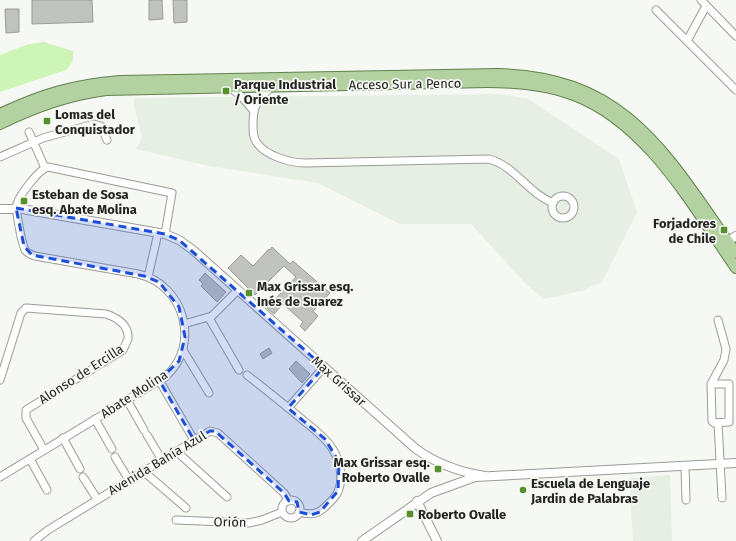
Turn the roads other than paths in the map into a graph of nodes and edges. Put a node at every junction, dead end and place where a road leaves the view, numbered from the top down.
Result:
1 (703, 3) edge
2 (656, 10) dead end
3 (735, 33) edge
4 (687, 41) junction
5 (273, 86) junction
6 (229, 87) junction
7 (736, 90) edge
8 (253, 110) junction
9 (0, 114) edge
10 (0, 124) edge
11 (29, 132) dead end
12 (107, 140) dead end
13 (33, 142) junction
14 (0, 157) edge
15 (45, 168) junction
16 (553, 203) dead end
17 (16, 208) junction
18 (0, 209) edge
19 (161, 234) junction
20 (732, 239) edge
21 (736, 253) edge
22 (736, 268) edge
23 (148, 277) junction
24 (238, 290) junction
25 (209, 318) junction
26 (718, 320) dead end
27 (184, 324) junction
28 (183, 350) junction
29 (324, 367) junction
30 (239, 370) dead end
31 (247, 375) dead end
32 (0, 380) edge
33 (159, 380) junction
34 (711, 384) junction
35 (209, 393) dead end
36 (127, 400) junction
37 (288, 408) junction
38 (95, 419) junction
39 (718, 422) junction
40 (63, 438) junction
41 (194, 440) junction
42 (112, 449) dead end
43 (44, 450) junction
44 (176, 451) junction
45 (115, 457) dead end
46 (30, 458) junction
47 (162, 460) junction
48 (736, 463) edge
49 (720, 464) junction
50 (446, 466) junction
51 (685, 466) junction
52 (80, 469) dead end
53 (143, 471) junction
54 (0, 476) edge
55 (485, 476) junction
56 (83, 477) dead end
57 (129, 480) junction
58 (446, 486) junction
59 (47, 490) dead end
60 (227, 497) dead end
61 (722, 498) dead end
62 (98, 499) junction
63 (289, 500) junction
64 (686, 500) dead end
65 (417, 501) junction
66 (186, 508) dead end
67 (282, 512) junction
68 (299, 512) junction
69 (176, 520) dead end
70 (34, 541) edge
71 (362, 541) edge
72 (437, 541) edge

1 - 3 street
1 - 4 street
2 - 4 street
4 - 7 street
5 - 6 main road, Acceso Sur a Penco
5 - 8 street
5 - 22 main road, Acceso Sur a Penco
6 - 8 street
6 - 10 main road, Acceso Sur a Penco
8 - 16 street
9 - 20 main road, Acceso Sur a Penco
11 - 13 street
12 - 13 street
13 - 14 street
13 - 15 street
15 - 17 street
15 - 19 street
17 - 18 street, Max Grissar
17 - 19 street, Max Grissar
17 - 23 street, Abate Molina
19 - 23 street
19 - 24 street, Max Grissar
20 - 21 main road, Acceso Sur a Penco
23 - 27 street, Abate Molina
24 - 25 street
24 - 29 street, Max Grissar
25 - 27 street
25 - 30 street
26 - 34 street
27 - 28 street, Abate Molina
28 - 33 street, Abate Molina
28 - 35 street
29 - 37 street
29 - 50 street, Max Grissar
31 - 37 street
32 - 43 street, Alonso de Ercilla
33 - 36 street, Abate Molina
33 - 41 street
34 - 39 street
34 - 39 street
36 - 38 street, Abate Molina
36 - 47 street
37 - 68 street
38 - 40 street, Abate Molina
38 - 42 street
39 - 49 street
40 - 43 street, Abate Molina
40 - 52 street
41 - 44 street, Avenida Bahía Azul
41 - 63 street, Avenida Bahía Azul
43 - 46 street, Abate Molina
44 - 47 street, Avenida Bahía Azul
44 - 60 street
45 - 57 street
46 - 54 street, Abate Molina
46 - 59 street
47 - 53 street, Avenida Bahía Azul
48 - 49 street
49 - 51 street
49 - 61 street
50 - 55 street, Max Grissar
50 - 58 street
51 - 55 street
51 - 64 street
53 - 57 street, Avenida Bahía Azul
53 - 66 street
55 - 58 street
56 - 62 street
57 - 62 street, Avenida Bahía Azul
58 - 65 street
62 - 70 street, Avenida Bahía Azul
63 - 67 street
63 - 68 street, Avenida Bahía Azul
65 - 71 street
65 - 72 street
67 - 68 street
67 - 69 street, Orión

